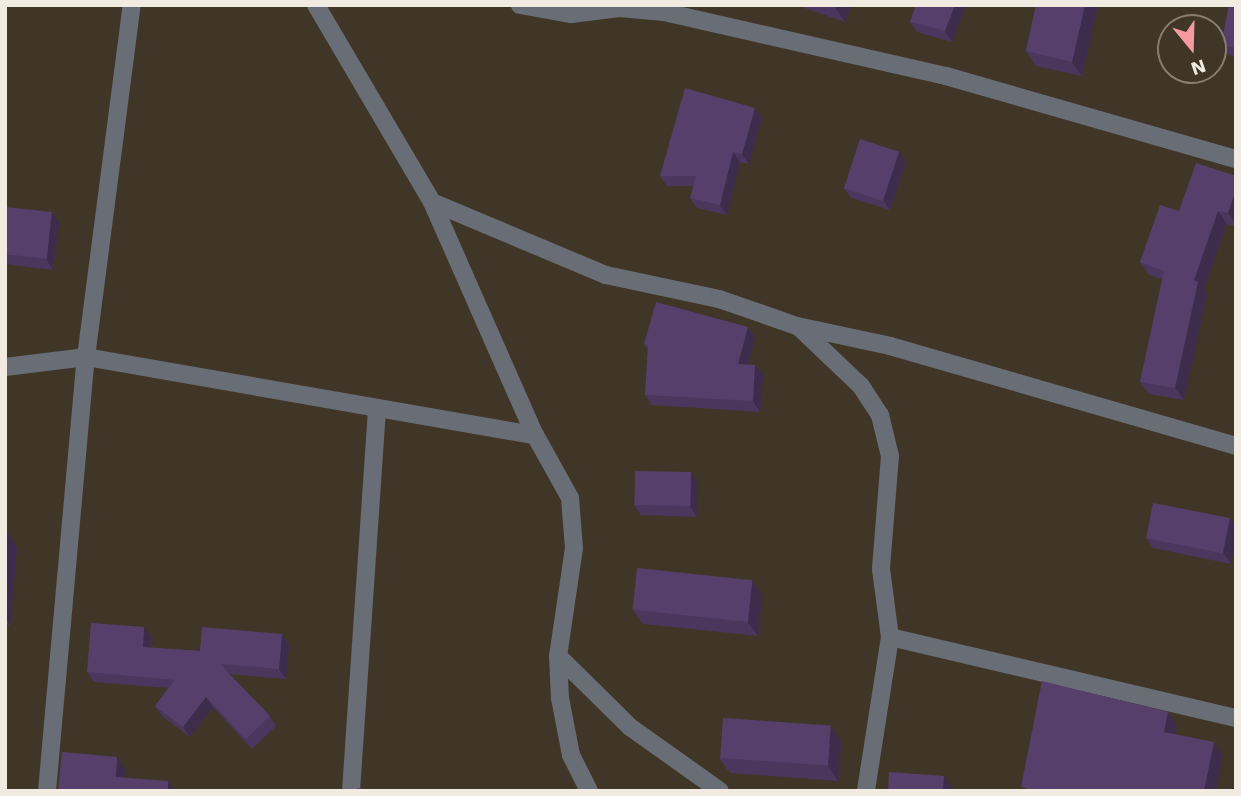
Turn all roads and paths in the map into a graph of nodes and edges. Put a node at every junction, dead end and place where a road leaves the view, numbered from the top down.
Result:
1 (132, 5) edge
2 (316, 5) edge
3 (520, 5) edge
4 (1236, 159) edge
5 (432, 202) junction
6 (797, 326) junction
7 (86, 357) junction
8 (5, 367) edge
9 (377, 408) junction
10 (535, 435) junction
11 (1236, 446) edge
12 (890, 636) junction
13 (558, 656) junction
14 (1236, 718) edge
15 (47, 791) edge
16 (351, 791) edge
17 (589, 791) edge
18 (720, 791) edge
19 (866, 791) edge

1 - 7 street
2 - 5 street
3 - 4 street
5 - 6 street
5 - 10 street
6 - 11 street
6 - 12 street
7 - 8 street
7 - 9 street
7 - 15 street
9 - 10 street
9 - 16 street
10 - 13 street
12 - 14 street
12 - 19 street
13 - 17 street
13 - 18 street

